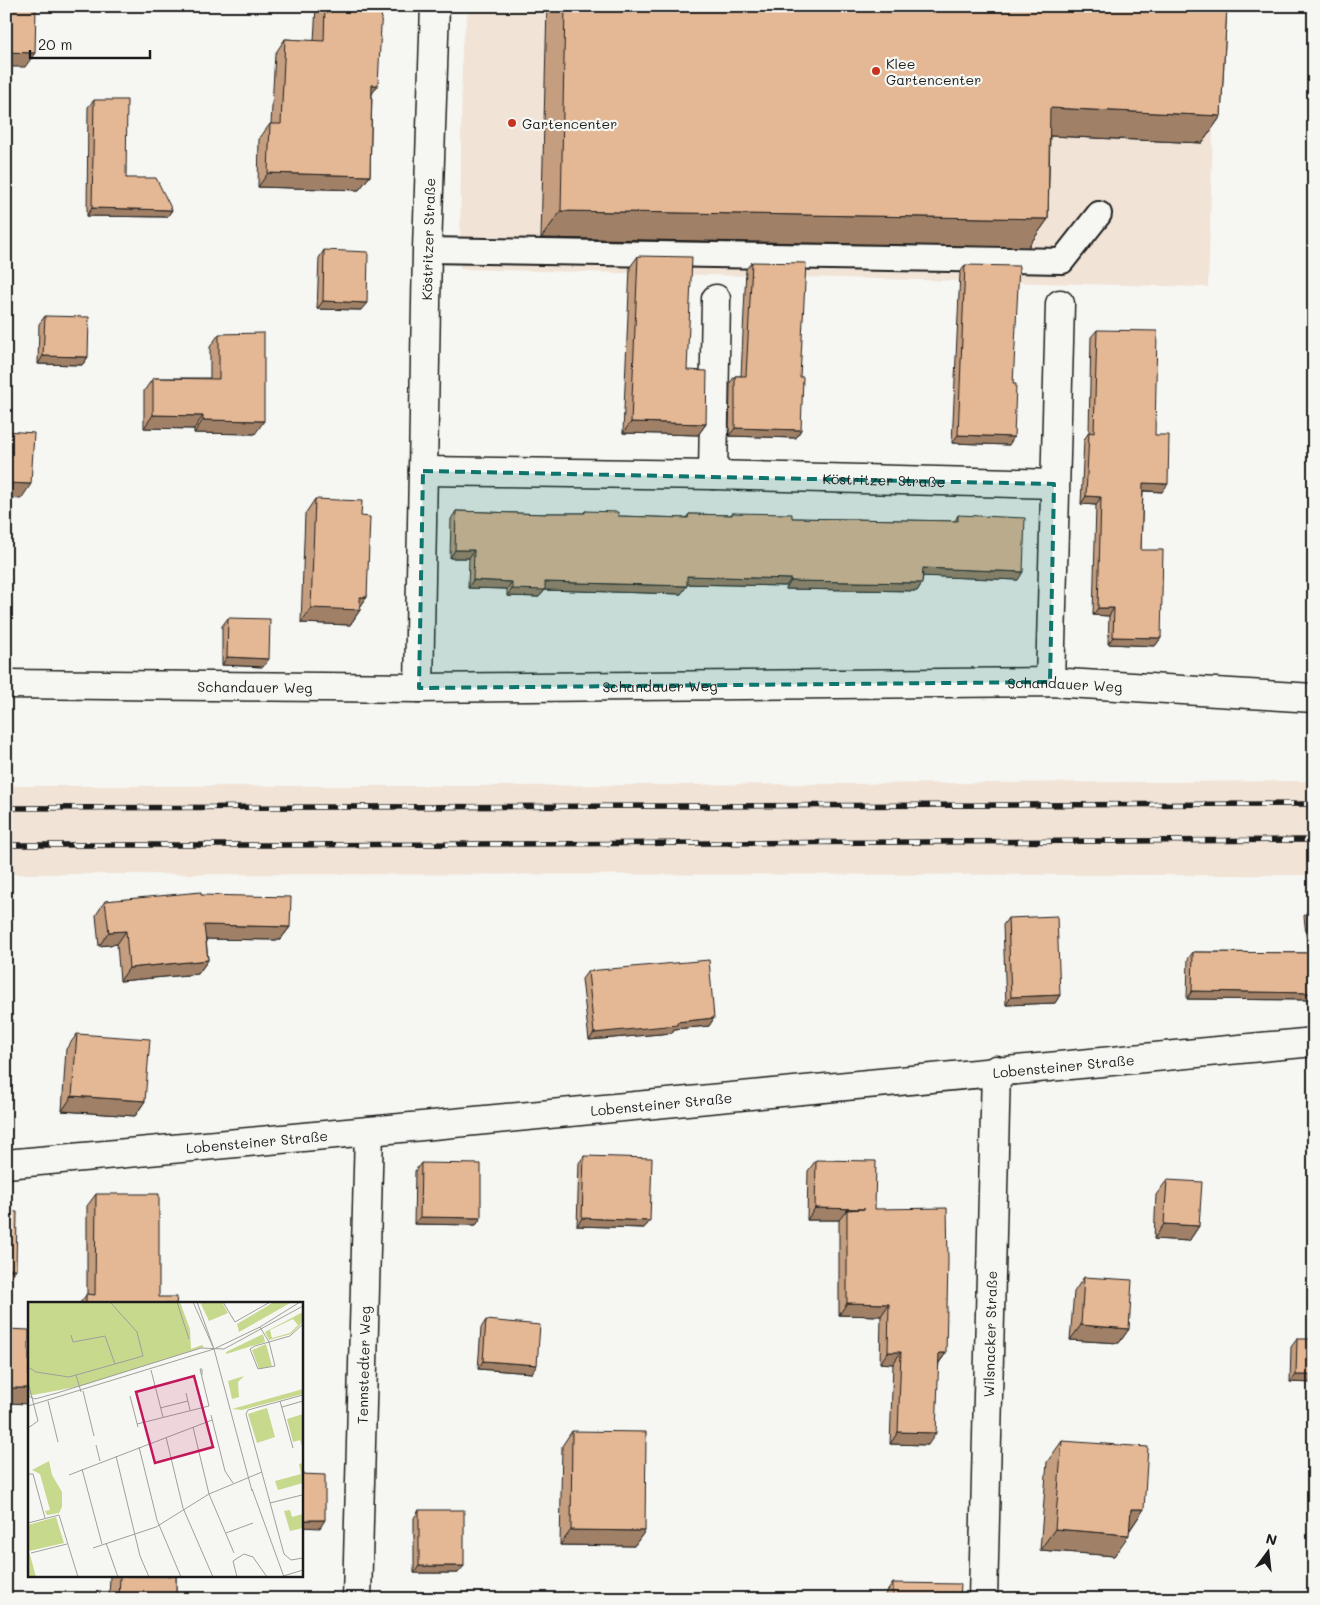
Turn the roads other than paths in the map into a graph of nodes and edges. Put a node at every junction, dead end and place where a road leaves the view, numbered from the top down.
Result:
1 (434, 6) edge
2 (1099, 214) dead end
3 (428, 250) junction
4 (716, 298) dead end
5 (1060, 304) dead end
6 (424, 471) junction
7 (713, 475) junction
8 (1054, 484) junction
9 (1050, 682) junction
10 (6, 684) edge
11 (419, 688) junction
12 (1314, 698) edge
13 (1314, 1042) edge
14 (996, 1070) junction
15 (369, 1131) junction
16 (6, 1164) edge
17 (357, 1599) edge
18 (983, 1599) edge

1 - 3 street, Köstritzer Straße
2 - 3 lane
3 - 6 street, Köstritzer Straße
4 - 7 street
5 - 8 street
6 - 7 street, Köstritzer Straße
6 - 11 street, Köstritzer Straße
7 - 8 street, Köstritzer Straße
8 - 9 street
9 - 11 street, Schandauer Weg
9 - 12 street, Schandauer Weg
10 - 11 street, Schandauer Weg
13 - 14 street, Lobensteiner Straße
14 - 15 street, Lobensteiner Straße
14 - 18 street, Wilsnacker Straße
15 - 16 street, Lobensteiner Straße
15 - 17 street, Tennstedter Weg

